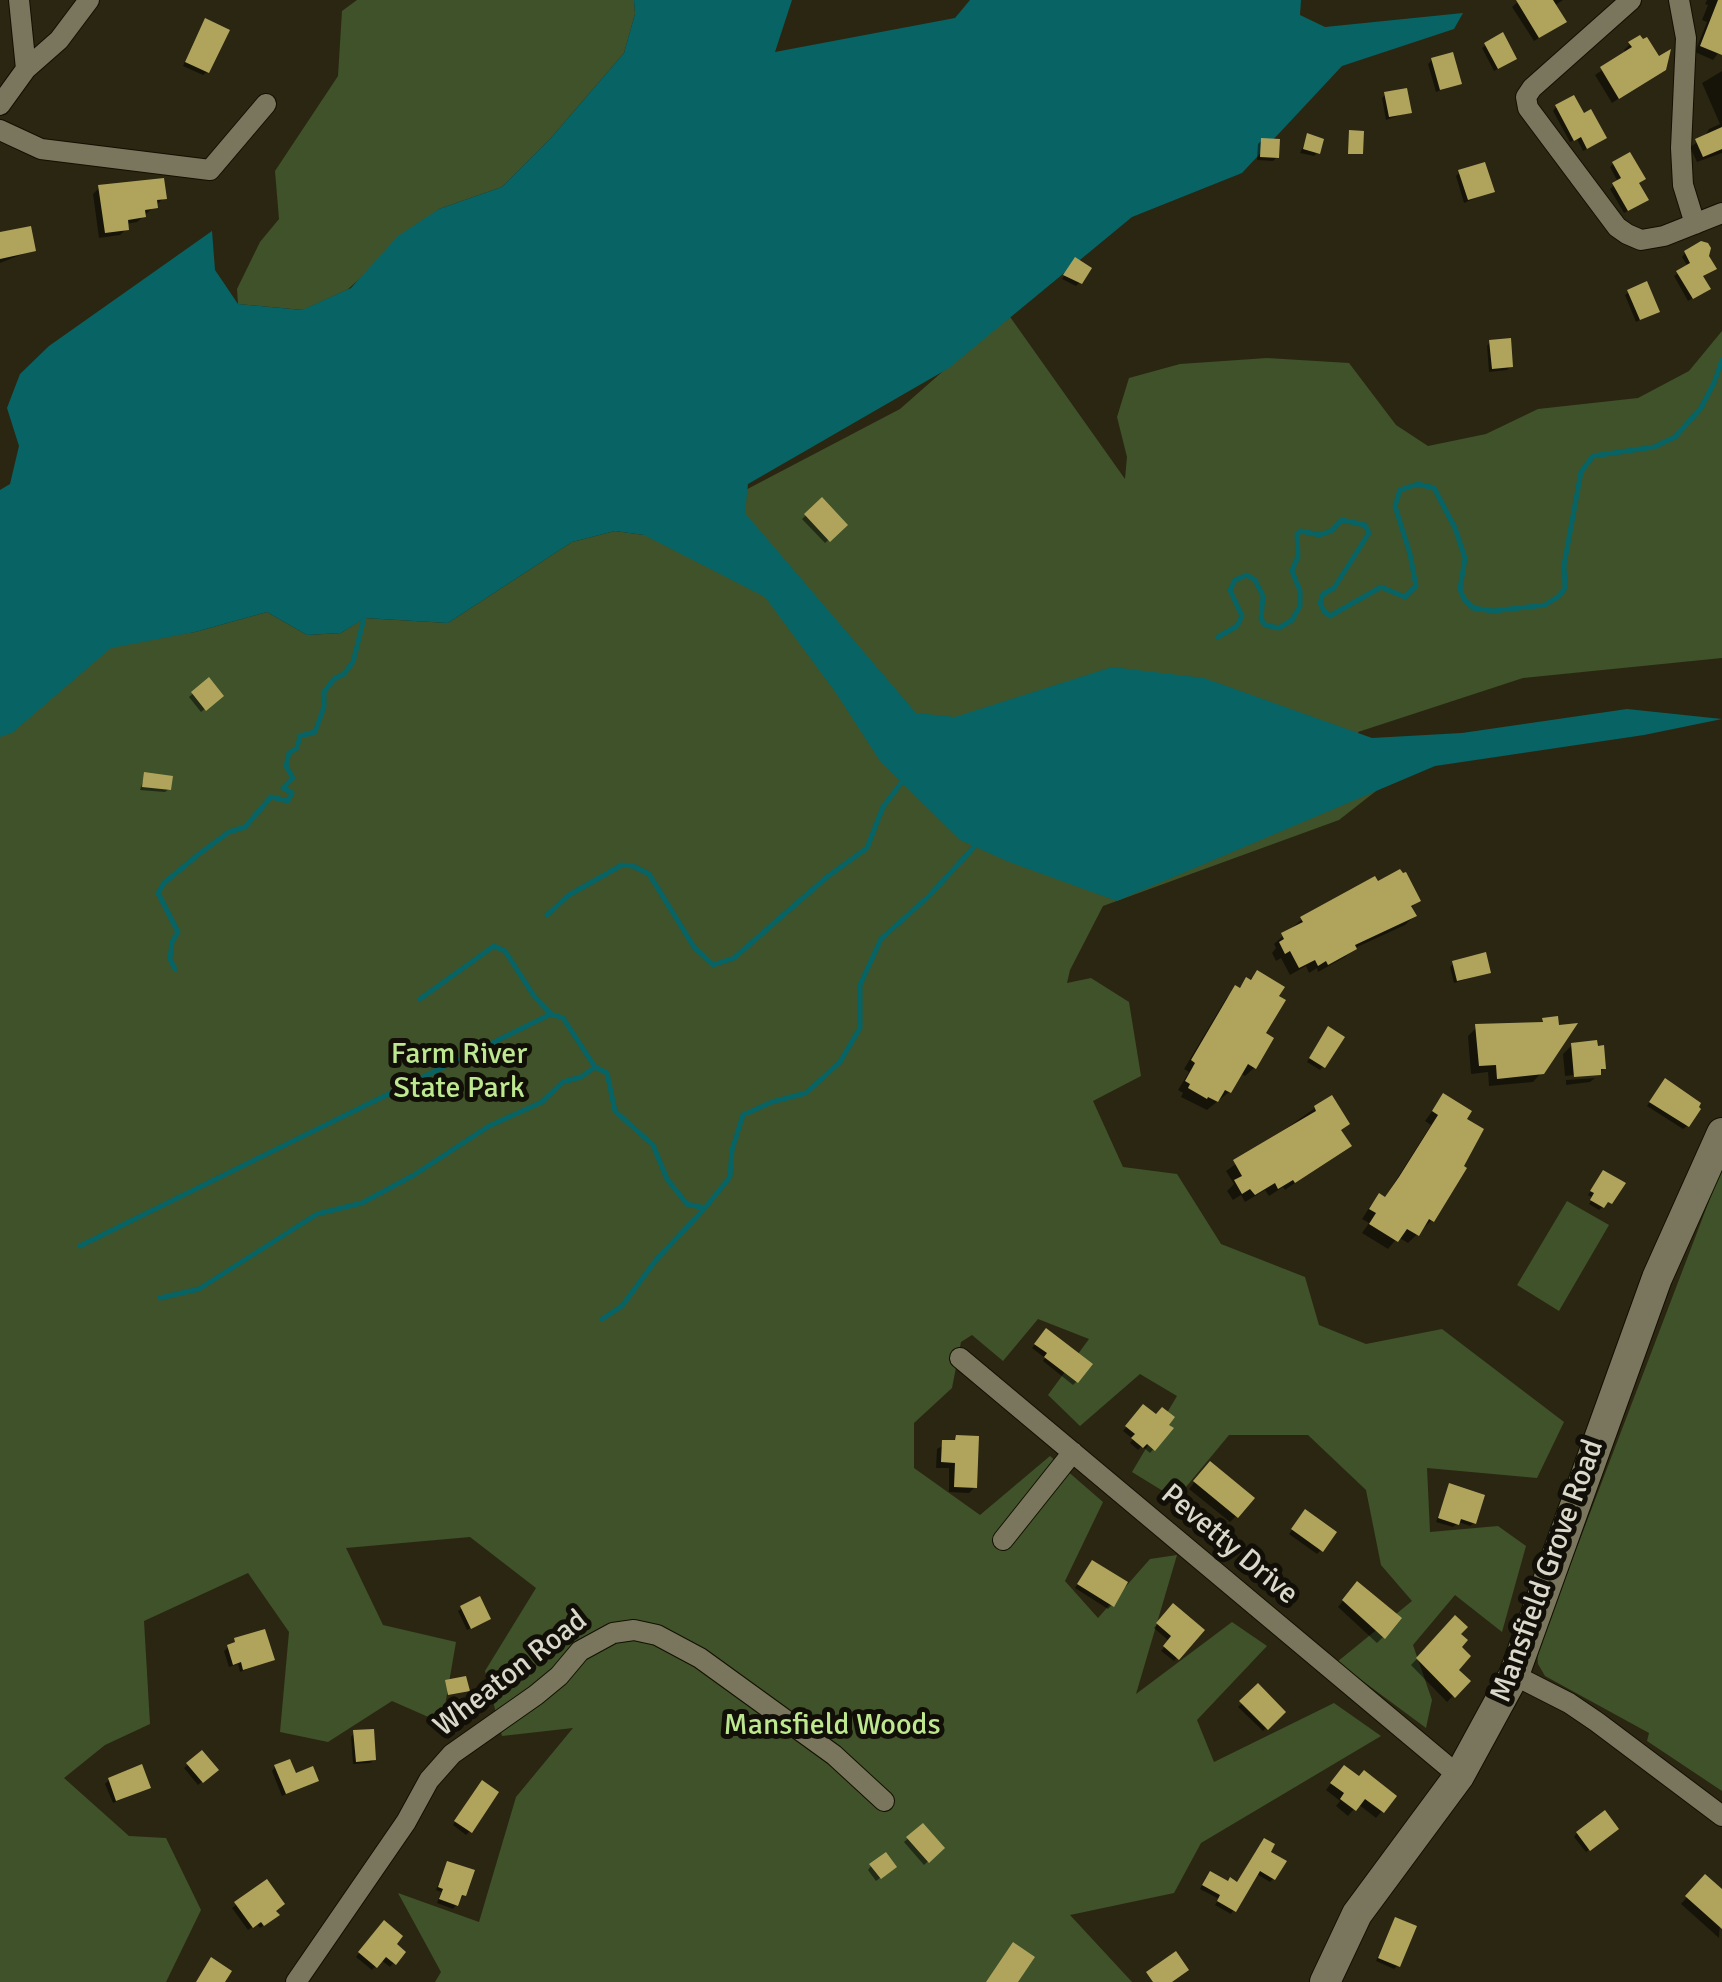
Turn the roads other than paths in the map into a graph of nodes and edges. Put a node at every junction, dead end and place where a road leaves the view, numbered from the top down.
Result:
1 (19, 0) edge
2 (90, 0) edge
3 (1631, 0) edge
4 (1680, 0) edge
5 (26, 69) junction
6 (266, 104) dead end
7 (0, 105) edge
8 (0, 130) edge
9 (1722, 213) edge
10 (1695, 224) junction
11 (1722, 1134) edge
12 (960, 1358) dead end
13 (1074, 1452) junction
14 (1003, 1540) dead end
15 (1514, 1675) junction
16 (1459, 1776) junction
17 (884, 1800) dead end
18 (1722, 1816) edge
19 (296, 1982) edge
20 (1325, 1982) edge

1 - 5 street
2 - 5 street
3 - 10 street
4 - 10 street
5 - 7 street
6 - 8 street
9 - 10 street
11 - 15 street, Mansfield Grove Road
12 - 13 street, Pevetty Drive
13 - 14 street
13 - 16 street, Pevetty Drive
15 - 16 street, Mansfield Grove Road
15 - 18 street
16 - 20 street, Mansfield Grove Road
17 - 19 street, Wheaton Road

